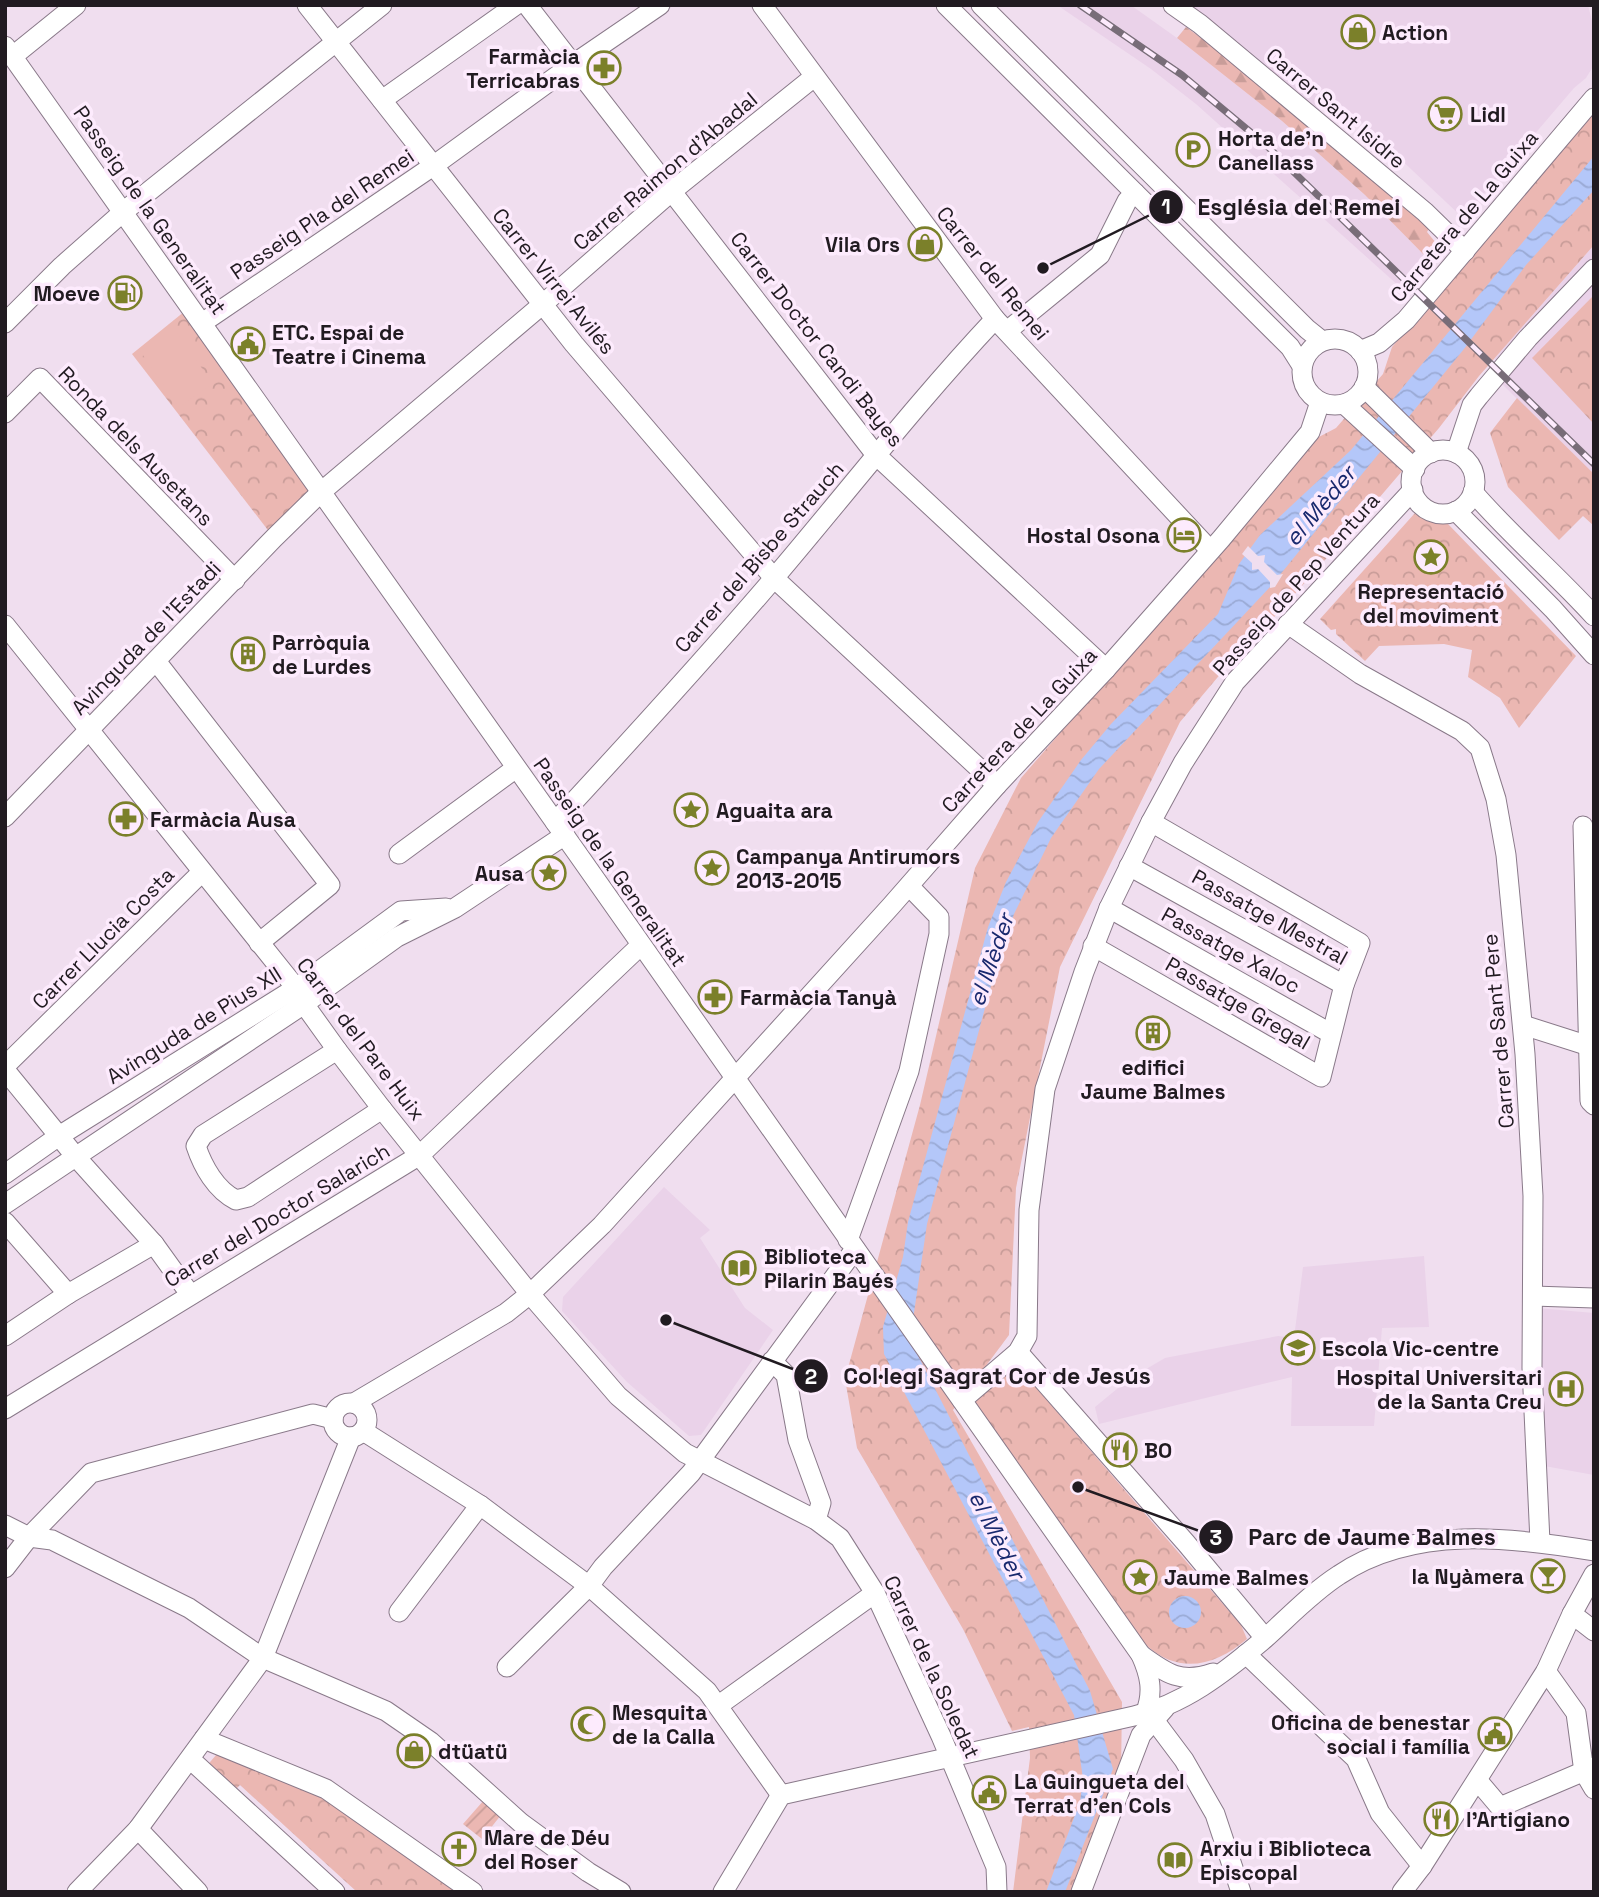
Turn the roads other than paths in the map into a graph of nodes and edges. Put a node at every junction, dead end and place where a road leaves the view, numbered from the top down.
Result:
1 (76, 5) edge
2 (307, 5) edge
3 (382, 5) edge
4 (516, 5) edge
5 (527, 5) edge
6 (660, 5) edge
7 (762, 5) edge
8 (946, 5) edge
9 (981, 5) edge
10 (1173, 5) edge
11 (336, 43) junction
12 (9, 51) edge
13 (572, 65) junction
14 (814, 76) junction
15 (1594, 98) edge
16 (382, 100) junction
17 (433, 166) junction
18 (672, 191) junction
19 (1135, 193) junction
20 (123, 212) junction
21 (1465, 251) junction
22 (1593, 271) edge
23 (543, 304) junction
24 (5, 323) edge
25 (202, 323) junction
26 (1001, 325) junction
27 (1322, 341) junction
28 (1360, 351) junction
29 (1302, 366) junction
30 (1366, 389) junction
31 (1320, 402) junction
32 (1347, 407) junction
33 (5, 413) edge
34 (1428, 449) junction
35 (1456, 453) junction
36 (876, 455) junction
37 (1412, 466) junction
38 (1413, 490) junction
39 (321, 492) junction
40 (1473, 492) junction
41 (1456, 511) junction
42 (1210, 550) junction
43 (774, 578) junction
44 (234, 580) junction
45 (1594, 616) edge
46 (1288, 624) junction
47 (5, 625) edge
48 (1594, 655) edge
49 (156, 661) junction
50 (1106, 669) junction
51 (89, 730) junction
52 (516, 768) junction
53 (997, 785) junction
54 (5, 817) edge
55 (1151, 822) junction
56 (1583, 826) dead end
57 (560, 829) junction
58 (399, 854) dead end
59 (1129, 866) junction
60 (202, 872) junction
61 (909, 886) junction
62 (454, 908) joint
63 (1109, 908) junction
64 (259, 943) junction
65 (642, 945) junction
66 (1093, 946) junction
67 (1344, 985) junction
68 (300, 996) junction
69 (1522, 1025) junction
70 (1331, 1033) junction
71 (1589, 1046) junction
72 (337, 1050) junction
73 (5, 1068) edge
74 (735, 1078) junction
75 (1594, 1105) edge
76 (382, 1109) junction
77 (59, 1136) junction
78 (420, 1155) junction
79 (76, 1157) junction
80 (5, 1174) edge
81 (5, 1204) edge
82 (5, 1222) edge
83 (154, 1244) junction
84 (856, 1251) junction
85 (68, 1294) junction
86 (190, 1294) junction
87 (530, 1294) junction
88 (1533, 1296) junction
89 (1594, 1298) edge
90 (5, 1336) edge
91 (1018, 1352) junction
92 (772, 1360) junction
93 (957, 1393) junction
94 (9, 1398) edge
95 (354, 1403) junction
96 (332, 1419) junction
97 (357, 1434) junction
98 (699, 1461) junction
99 (480, 1505) junction
100 (816, 1520) junction
101 (5, 1525) edge
102 (29, 1537) junction
103 (1540, 1542) junction
104 (1594, 1552) edge
105 (5, 1568) edge
106 (1594, 1574) edge
107 (589, 1586) junction
108 (875, 1593) junction
109 (399, 1612) dead end
110 (1572, 1614) junction
111 (1594, 1631) edge
112 (1265, 1638) junction
113 (1246, 1654) junction
114 (1142, 1655) junction
115 (263, 1658) junction
116 (508, 1667) dead end
117 (1226, 1669) junction
118 (1546, 1671) junction
119 (719, 1705) junction
120 (1145, 1717) junction
121 (204, 1739) junction
122 (949, 1757) junction
123 (190, 1759) junction
124 (1589, 1769) edge
125 (1478, 1781) junction
126 (1594, 1790) edge
127 (781, 1795) junction
128 (138, 1829) junction
129 (1422, 1866) junction
130 (1406, 1890) edge
131 (77, 1892) edge
132 (198, 1892) edge
133 (335, 1892) edge
134 (473, 1892) edge
135 (621, 1892) edge
136 (723, 1892) edge
137 (997, 1892) edge
138 (1081, 1892) edge
139 (1241, 1892) edge

1 - 12 street
2 - 11 street, Carrer Virrei Avilés
3 - 11 street
4 - 16 street
5 - 13 street, Carrer Doctor Candi Bayes
6 - 13 street, Passeig Pla del Remei
7 - 14 street, Carrer del Remei
8 - 19 street
9 - 27 street
10 - 21 street, Carrer Sant Isidre
11 - 16 street, Carrer Virrei Avilés
11 - 20 street
12 - 20 street, Passeig de la Generalitat
13 - 17 street, Passeig Pla del Remei
13 - 18 street, Carrer Doctor Candi Bayes
14 - 18 street, Carrer Raimon d'Abadal
14 - 26 street, Carrer del Remei
15 - 21 street, Carretera de La Guixa
16 - 17 street, Carrer Virrei Avilés
17 - 23 street, Carrer Virrei Avilés
17 - 25 street, Passeig Pla del Remei
18 - 23 street, Carrer Raimon d'Abadal
18 - 36 street, Carrer Doctor Candi Bayes
19 - 26 street, Carrer del Bisbe Strauch
19 - 29 street
20 - 24 street
20 - 25 street, Passeig de la Generalitat
21 - 28 street, Carretera de La Guixa
22 - 35 street
23 - 39 street, Carrer Raimon d'Abadal
23 - 43 street, Carrer Virrei Avilés
25 - 39 street, Passeig de la Generalitat
26 - 36 street, Carrer del Bisbe Strauch
26 - 42 street, Carrer del Remei
27 - 28 street
27 - 29 street
28 - 30 street
29 - 31 street
30 - 32 street
30 - 34 street
31 - 32 street
31 - 42 street, Carretera de La Guixa
32 - 37 street
33 - 44 street, Ronda dels Ausetans
34 - 35 street
34 - 37 street
35 - 40 street
36 - 43 street, Carrer del Bisbe Strauch
36 - 50 street, Carrer Doctor Candi Bayes
37 - 38 street
38 - 41 street
38 - 46 street, Passeig de Pep Ventura
39 - 44 street, Avinguda de l'Estadi
39 - 52 street, Passeig de la Generalitat
40 - 41 street
40 - 45 street
41 - 48 street
42 - 50 street, Carretera de La Guixa
43 - 53 street, Carrer Virrei Avilés
43 - 57 street, Carrer del Bisbe Strauch
44 - 49 street, Avinguda de l'Estadi
46 - 55 street, Passeig de Pep Ventura
46 - 69 street, Carrer de Sant Pere
47 - 51 street, Carrer del Pare Huix
49 - 51 street, Avinguda de l'Estadi
49 - 64 street
50 - 53 street, Carretera de La Guixa
51 - 54 street, Avinguda de l'Estadi
51 - 60 street, Carrer del Pare Huix
52 - 57 street, Passeig de la Generalitat
52 - 58 street
53 - 61 street, Carretera de La Guixa
55 - 59 street, Passeig de Pep Ventura
55 - 67 street
56 - 71 street
57 - 62 street, Carrer del Bisbe Strauch
57 - 65 street, Passeig de la Generalitat
59 - 63 street, Passeig de Pep Ventura
59 - 67 street, Passatge Mestral
60 - 64 street, Carrer del Pare Huix
60 - 73 street, Carrer Llucia Costa
61 - 74 street, Carretera de La Guixa
61 - 84 street
62 - 68 street, Avinguda de Pius XII
63 - 66 street, Passeig de Pep Ventura
63 - 70 street, Passatge Xaloc
64 - 68 street, Carrer del Pare Huix
65 - 74 street, Passeig de la Generalitat
65 - 78 street, Carrer del Doctor Salarich
66 - 70 street, Passatge Gregal
66 - 91 street, Passeig de Pep Ventura
67 - 70 street, Passatge Mestral
68 - 72 street, Carrer del Pare Huix
68 - 77 street, Avinguda de Pius XII
68 - 79 street, Avinguda de Pius XII
69 - 71 street
69 - 88 street, Carrer de Sant Pere
71 - 75 street
72 - 76 street, Carrer del Pare Huix
72 - 76 street
73 - 77 street
74 - 84 street, Passeig de la Generalitat
74 - 87 street, Carretera de La Guixa
76 - 78 street, Carrer del Pare Huix
77 - 79 street
77 - 80 street, Avinguda de Pius XII
78 - 86 street, Carrer del Doctor Salarich
78 - 87 street, Carrer del Pare Huix
79 - 81 street, Avinguda de Pius XII
79 - 83 street
82 - 85 street
83 - 85 street
83 - 86 street
84 - 92 street
84 - 93 street, Passeig de la Generalitat
85 - 90 street
86 - 94 street, Carrer del Doctor Salarich
87 - 95 street, Carretera de La Guixa
87 - 98 street, Carrer del Pare Huix
88 - 89 street
88 - 103 street, Carrer de Sant Pere
91 - 93 street
91 - 112 street
92 - 98 street
92 - 100 street
93 - 114 street, Passeig de la Generalitat
95 - 96 street
95 - 97 street
96 - 97 street
96 - 102 street
97 - 99 street
97 - 115 street
98 - 100 street, Carrer de la Soledat
98 - 107 street
99 - 107 street
99 - 109 street
100 - 108 street, Carrer de la Soledat
101 - 102 street
102 - 105 street
102 - 115 street
103 - 104 street
103 - 112 street
106 - 110 street
107 - 116 street
107 - 119 street
108 - 119 street
108 - 122 street, Carrer de la Soledat
110 - 111 street
110 - 118 street
112 - 113 street
113 - 117 street
113 - 129 street
114 - 117 street
114 - 120 street, Passeig de la Generalitat
115 - 121 street
115 - 135 street
117 - 120 street
118 - 124 street
118 - 125 street
119 - 127 street
120 - 122 street
120 - 138 street
120 - 139 street
121 - 123 street
121 - 134 street
122 - 127 street
122 - 137 street, Carrer de la Soledat
123 - 128 street
123 - 133 street
124 - 125 street
124 - 126 street
125 - 129 street
127 - 136 street
128 - 131 street
128 - 132 street
129 - 130 street

